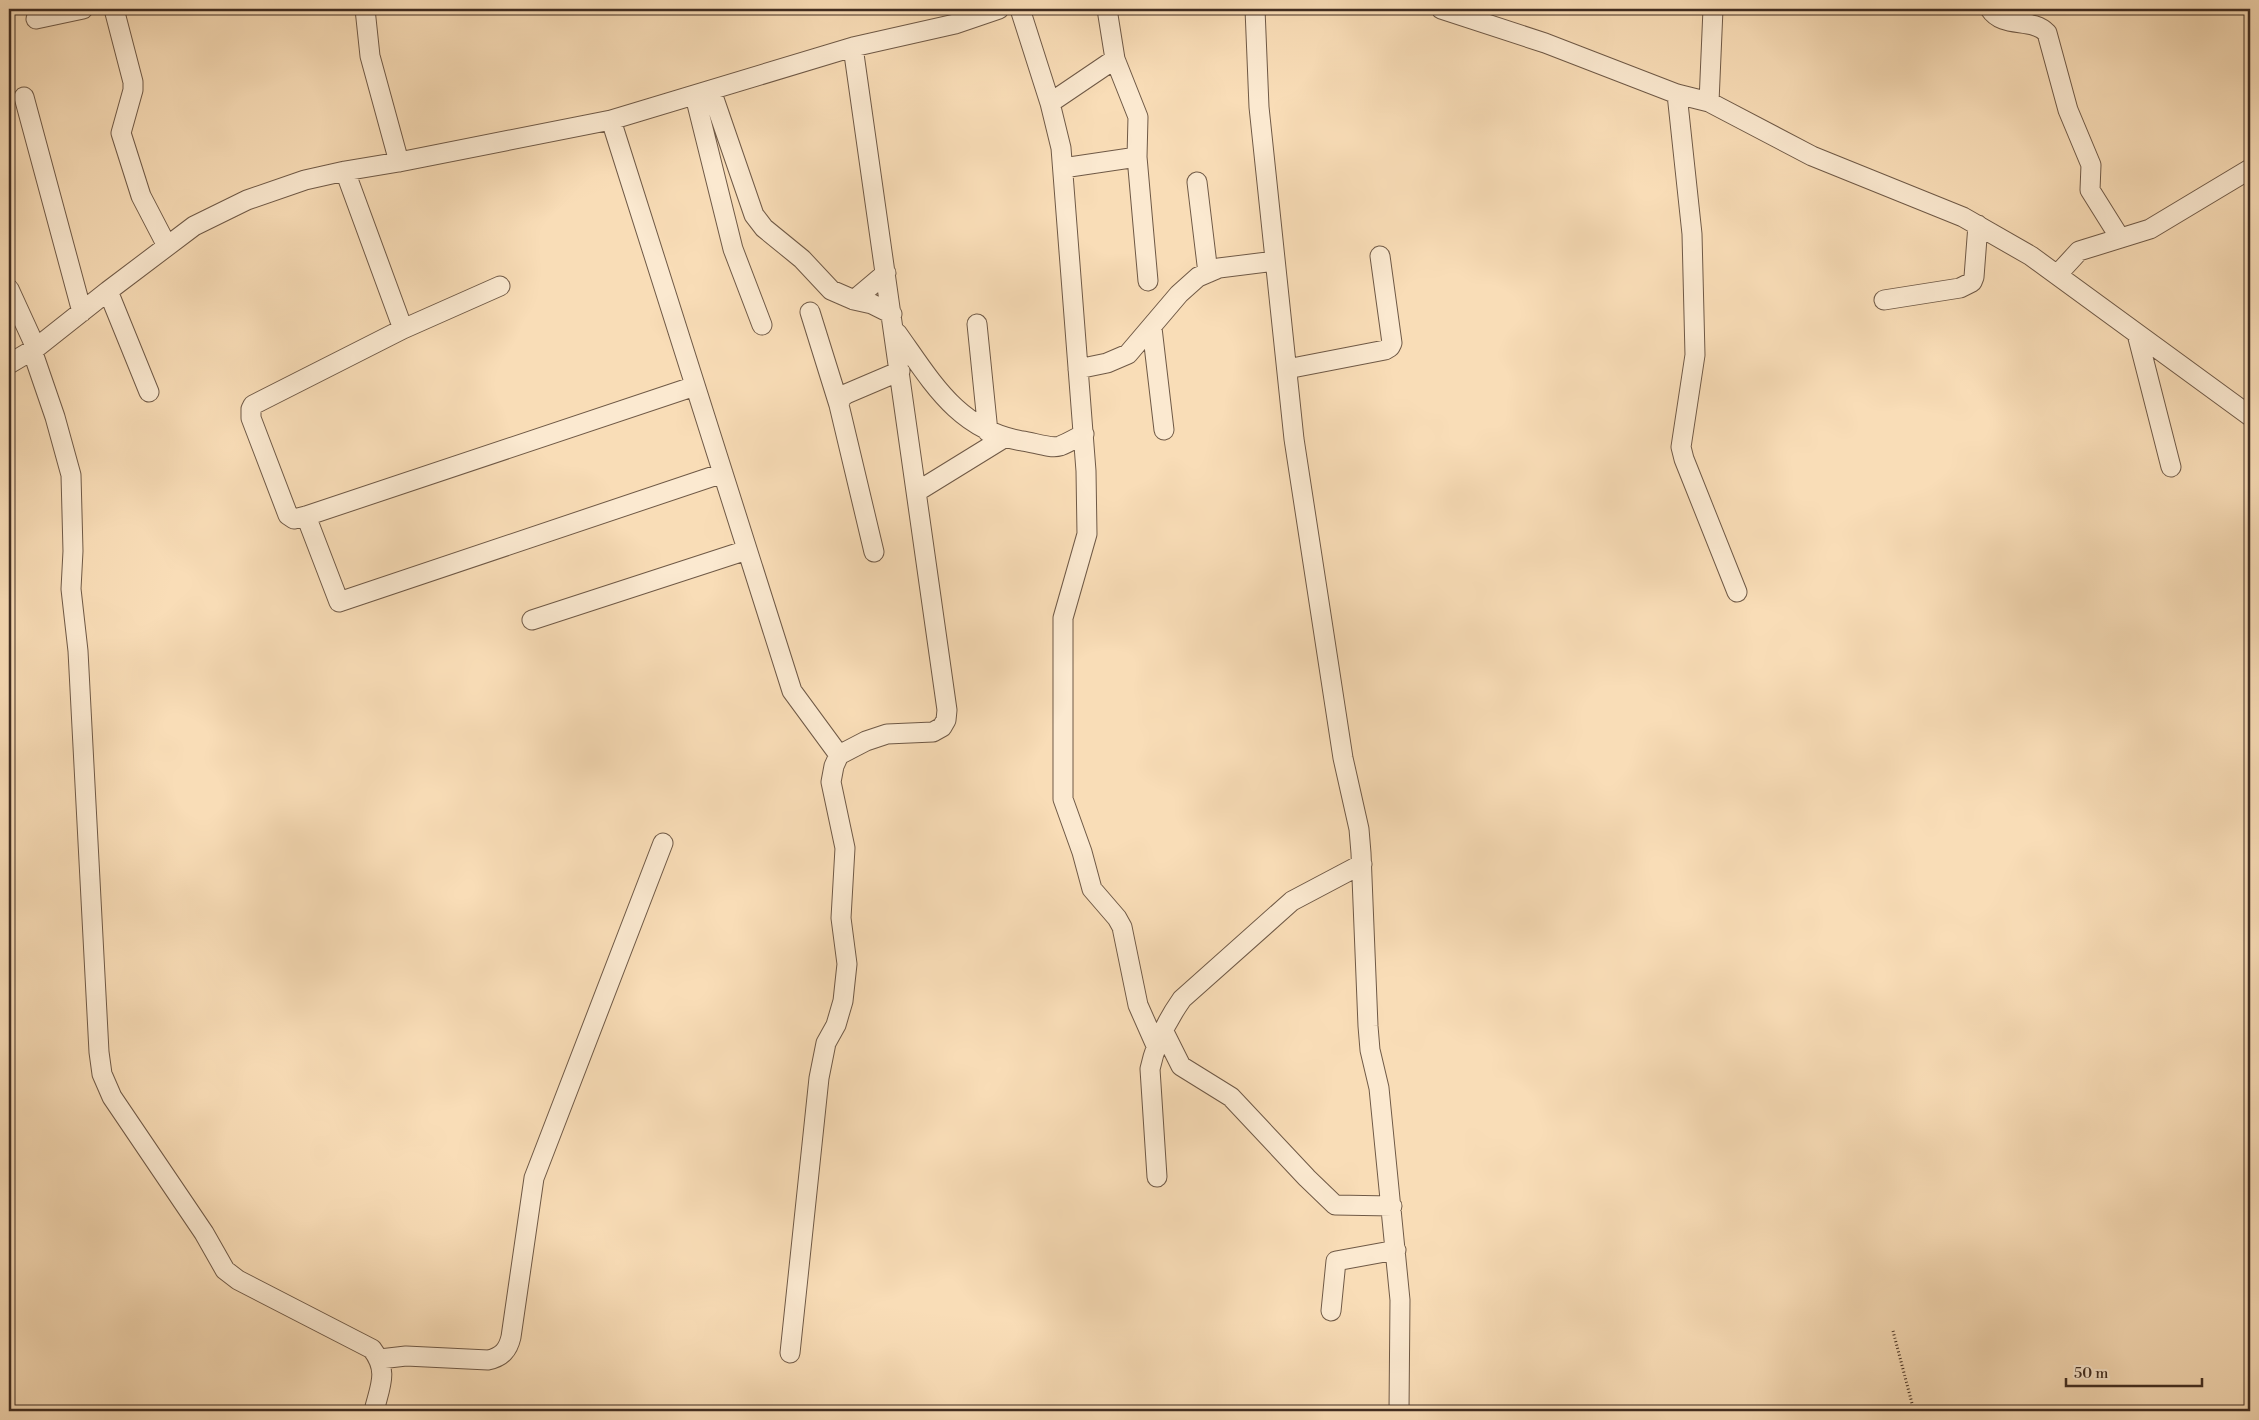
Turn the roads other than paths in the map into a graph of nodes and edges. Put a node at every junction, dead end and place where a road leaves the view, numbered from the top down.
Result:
1 (83, 9) edge
2 (114, 9) edge
3 (365, 9) edge
4 (999, 9) edge
5 (1020, 9) edge
6 (1107, 9) edge
7 (1255, 9) edge
8 (1441, 9) edge
9 (1713, 9) edge
10 (1990, 9) edge
11 (36, 19) dead end
12 (853, 47) junction
13 (1115, 59) junction
14 (703, 93) junction
15 (1677, 94) junction
16 (24, 97) dead end
17 (1709, 102) junction
18 (1050, 103) junction
19 (611, 120) junction
20 (1137, 157) junction
21 (399, 162) junction
22 (1063, 168) junction
23 (2250, 168) edge
24 (345, 171) junction
25 (1197, 182) dead end
26 (1978, 225) junction
27 (2120, 238) junction
28 (168, 246) junction
29 (1380, 256) dead end
30 (1275, 262) junction
31 (886, 273) junction
32 (1208, 273) junction
33 (2057, 275) junction
34 (1148, 281) dead end
35 (500, 286) dead end
36 (9, 289) edge
37 (108, 290) junction
38 (854, 300) junction
39 (1884, 300) dead end
40 (82, 312) junction
41 (810, 312) dead end
42 (9, 319) edge
43 (893, 322) junction
44 (977, 324) dead end
45 (762, 325) dead end
46 (1152, 328) junction
47 (27, 329) junction
48 (403, 329) junction
49 (2137, 334) junction
50 (34, 349) junction
51 (9, 364) edge
52 (1078, 369) junction
53 (1287, 370) junction
54 (900, 371) junction
55 (695, 386) junction
56 (150, 392) dead end
57 (839, 405) junction
58 (2250, 416) edge
59 (1164, 430) dead end
60 (1084, 434) junction
61 (996, 435) junction
62 (1058, 446) junction
63 (2171, 467) dead end
64 (1086, 471) junction
65 (723, 473) junction
66 (918, 491) junction
67 (306, 516) junction
68 (747, 550) junction
69 (874, 552) dead end
70 (1737, 592) dead end
71 (532, 620) dead end
72 (839, 756) junction
73 (663, 842) dead end
74 (1362, 864) junction
75 (1160, 1040) junction
76 (1157, 1177) dead end
77 (1392, 1206) junction
78 (1396, 1250) junction
79 (1331, 1311) dead end
80 (790, 1353) dead end
81 (380, 1360) junction
82 (374, 1411) edge
83 (1399, 1411) edge

1 - 11 street
2 - 28 street
3 - 21 street
4 - 12 street
5 - 18 street
6 - 13 street
7 - 30 street
8 - 15 street
9 - 17 street
10 - 27 street
12 - 14 street
12 - 31 street
13 - 18 street
13 - 20 street
14 - 19 street
14 - 38 street
14 - 45 street
15 - 17 street
15 - 70 street
16 - 40 street
17 - 26 street
18 - 22 street
19 - 21 street
19 - 55 street
20 - 22 street
20 - 34 street
21 - 24 street
22 - 52 street
23 - 27 street
24 - 28 street
24 - 48 street
25 - 32 street
26 - 33 street
26 - 39 street
27 - 33 street
28 - 37 street
29 - 53 street
30 - 32 street
30 - 53 street
31 - 38 street
31 - 43 street
32 - 46 street
33 - 49 street
35 - 48 street
36 - 47 street
37 - 40 street
37 - 56 street
38 - 43 street
40 - 50 street
41 - 57 street
42 - 47 street
43 - 54 street
43 - 61 street
44 - 61 street
46 - 52 street
46 - 59 street
47 - 50 street
48 - 67 street
49 - 58 street
49 - 63 street
50 - 51 street
50 - 81 street
52 - 60 street
53 - 74 street
54 - 57 street
54 - 66 street
55 - 65 street
55 - 67 street
57 - 69 street
60 - 62 street
60 - 64 street
61 - 62 street
61 - 66 street
62 - 64 street
64 - 75 street
65 - 67 street
65 - 68 street
66 - 72 street
68 - 71 street
68 - 72 street
72 - 80 street
73 - 81 street
74 - 75 street
74 - 77 street
75 - 76 street
75 - 77 street
77 - 78 street
78 - 79 street
78 - 83 street
81 - 82 street

